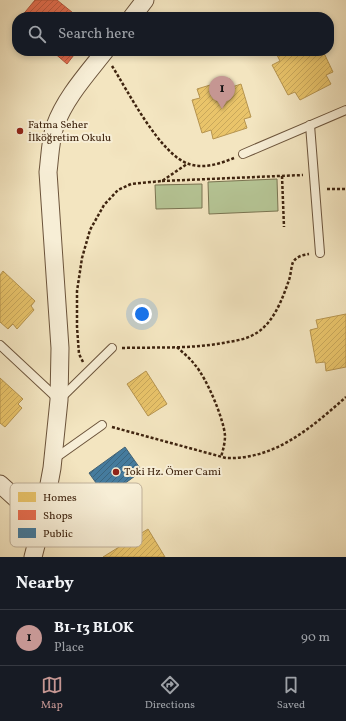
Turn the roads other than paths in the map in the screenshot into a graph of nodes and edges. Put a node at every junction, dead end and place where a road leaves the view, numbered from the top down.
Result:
1 (145, 0) edge
2 (136, 12) edge
3 (102, 56) edge
4 (346, 110) edge
5 (310, 125) junction
6 (243, 154) road end
7 (320, 253) road end
8 (0, 345) edge
9 (112, 348) road end
10 (59, 400) junction
11 (102, 425) road end
12 (52, 460) junction
13 (48, 483) edge
14 (1, 488) edge
15 (10, 495) edge
16 (36, 547) edge
17 (33, 557) edge

1 - 2 street
3 - 10 street
4 - 5 lane
5 - 6 lane
5 - 7 lane
8 - 10 lane
9 - 10 lane
10 - 12 street
11 - 12 lane
12 - 13 street
14 - 15 street
16 - 17 street

